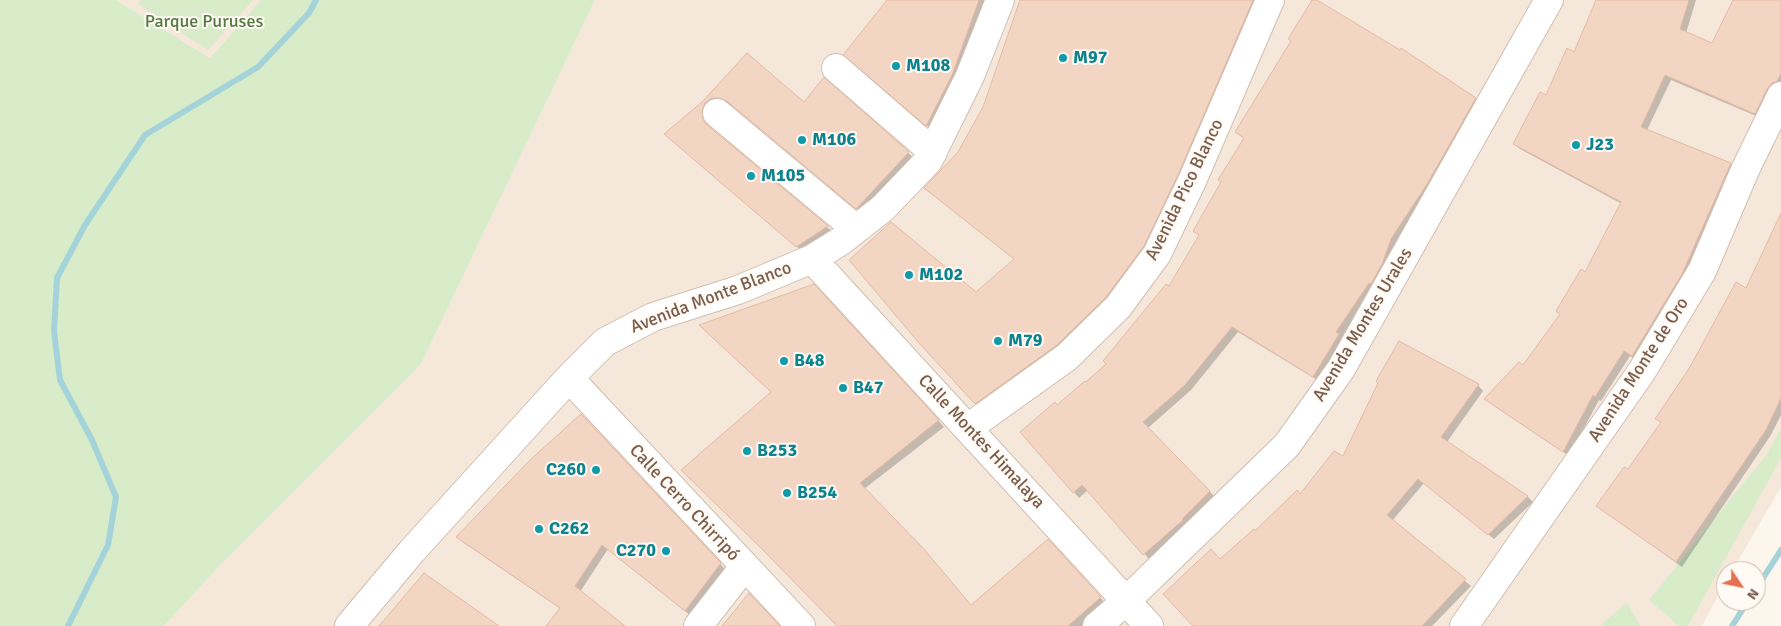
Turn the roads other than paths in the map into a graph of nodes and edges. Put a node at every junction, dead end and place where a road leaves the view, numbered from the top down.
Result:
1 (1000, 0) edge
2 (1270, 0) edge
3 (1546, 1) edge
4 (836, 68) dead end
5 (1781, 96) edge
6 (717, 113) dead end
7 (932, 152) junction
8 (856, 229) junction
9 (812, 259) junction
10 (569, 378) junction
11 (968, 428) junction
12 (744, 567) junction
13 (1126, 601) junction
14 (349, 626) edge
15 (698, 626) edge
16 (800, 626) edge
17 (1097, 626) edge
18 (1149, 626) edge
19 (1464, 626) edge

1 - 7 street, Avenida Monte Blanco
2 - 11 street, Avenida Pico Blanco
3 - 13 street, Avenida Montes Urales
4 - 7 street
5 - 19 street, Avenida Monte de Oro
6 - 8 street
7 - 8 street, Avenida Monte Blanco
8 - 9 street, Avenida Monte Blanco
9 - 10 street, Avenida Monte Blanco
9 - 11 street, Calle Montes Himalaya
10 - 12 street, Calle Cerro Chirripó
10 - 14 street, Avenida Monte Blanco
11 - 13 street, Calle Montes Himalaya
12 - 15 street
12 - 16 street, Calle Cerro Chirripó
13 - 17 street, Avenida Montes Urales
13 - 18 street, Calle Montes Himalaya

